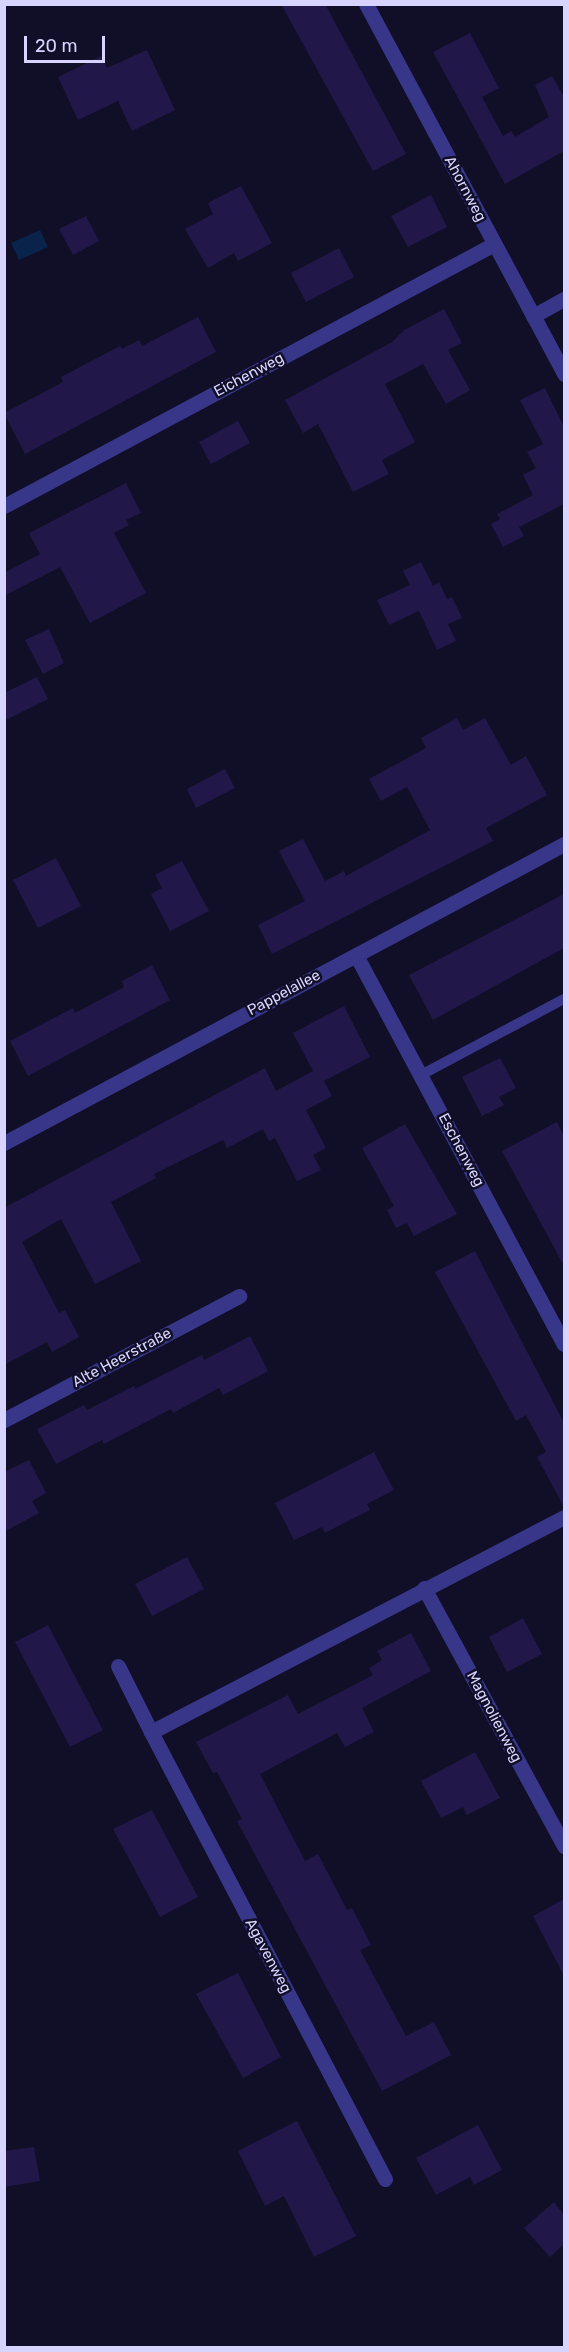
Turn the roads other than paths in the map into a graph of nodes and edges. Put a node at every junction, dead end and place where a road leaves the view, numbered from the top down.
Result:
1 (366, 4) edge
2 (494, 244) junction
3 (564, 299) edge
4 (533, 316) junction
5 (564, 374) edge
6 (4, 506) edge
7 (564, 844) edge
8 (356, 955) junction
9 (564, 999) edge
10 (421, 1075) junction
11 (4, 1143) edge
12 (239, 1296) dead end
13 (564, 1344) edge
14 (4, 1420) edge
15 (564, 1517) edge
16 (424, 1588) junction
17 (118, 1666) dead end
18 (151, 1732) junction
19 (564, 1846) edge
20 (385, 2179) dead end

1 - 2 street, Ahornweg
2 - 4 street, Ahornweg
2 - 6 street, Eichenweg
3 - 4 street
4 - 5 street, Ahornweg
7 - 8 street, Pappelallee
8 - 10 street, Eschenweg
8 - 11 street, Pappelallee
9 - 10 lane
10 - 13 street, Eschenweg
12 - 14 street, Alte Heerstraße
15 - 16 street
16 - 18 street
16 - 19 street, Magnolienweg
17 - 18 street, Agavenweg
18 - 20 street, Agavenweg

